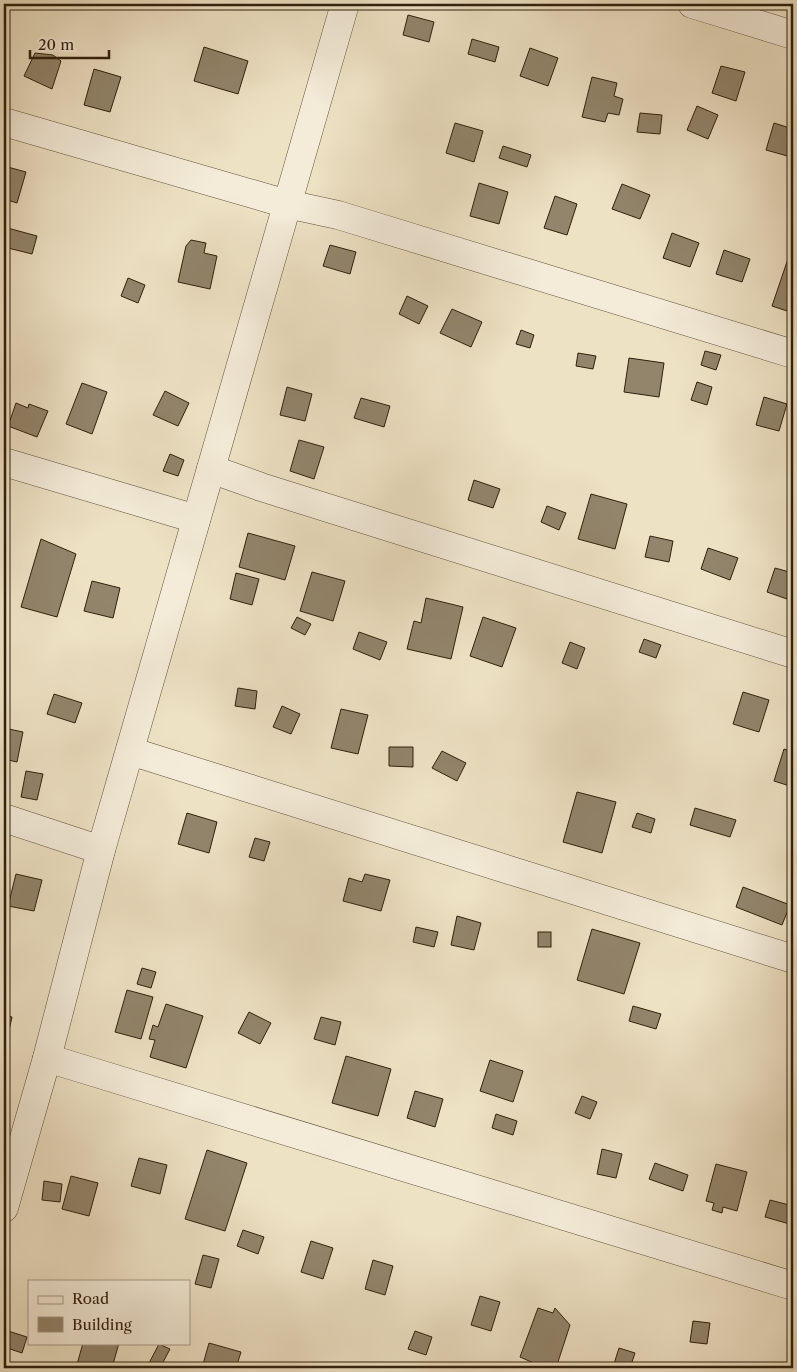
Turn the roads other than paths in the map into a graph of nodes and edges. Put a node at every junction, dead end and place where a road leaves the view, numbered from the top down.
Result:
1 (345, 4) edge
2 (692, 4) edge
3 (793, 35) edge
4 (4, 122) edge
5 (288, 204) junction
6 (793, 354) edge
7 (4, 462) edge
8 (211, 469) junction
9 (196, 519) junction
10 (793, 654) edge
11 (130, 751) junction
12 (4, 818) edge
13 (101, 850) junction
14 (793, 959) edge
15 (47, 1058) junction
16 (10, 1158) edge
17 (4, 1208) edge
18 (793, 1286) edge

1 - 5 street
2 - 3 street
4 - 5 street
5 - 6 street
5 - 8 street
7 - 9 street
8 - 9 street
8 - 10 street
9 - 11 street
11 - 13 street
11 - 14 street
12 - 13 street
13 - 15 street
15 - 16 street
15 - 18 street
16 - 17 street

